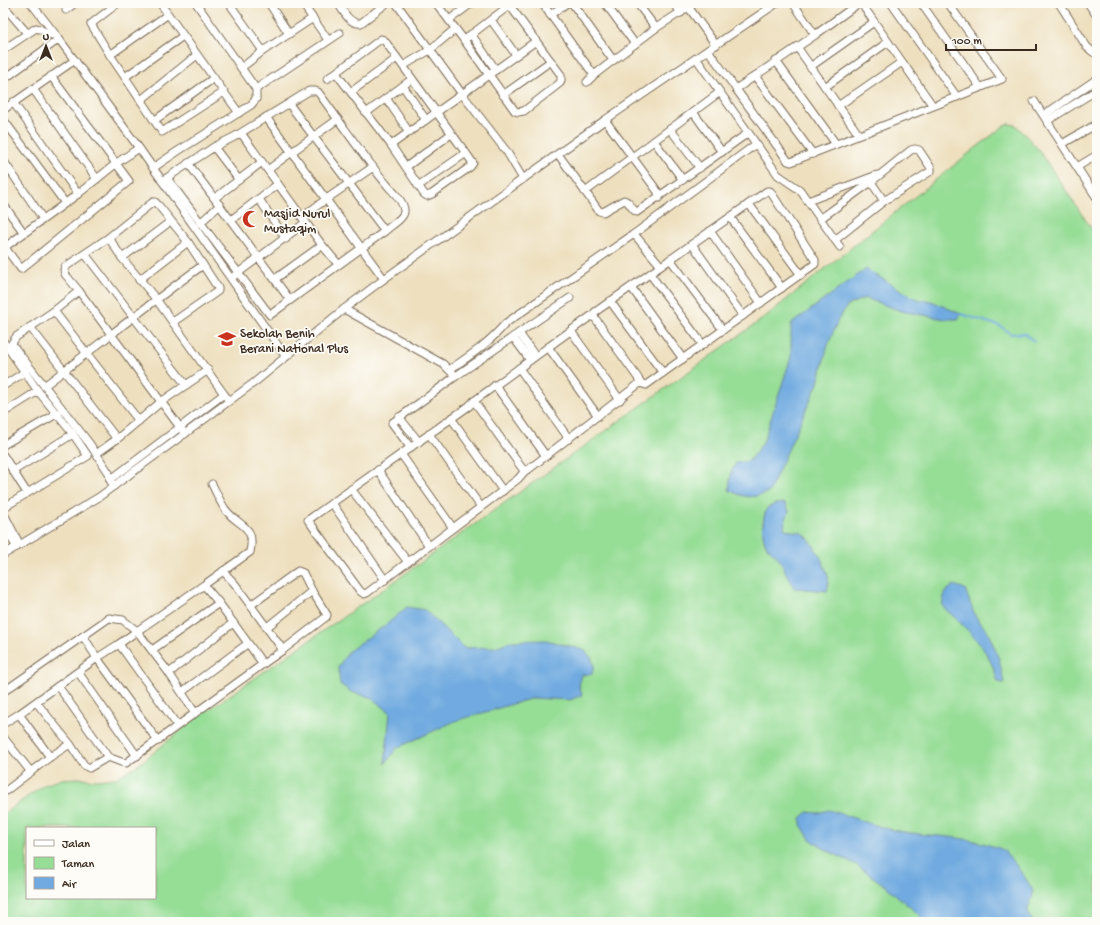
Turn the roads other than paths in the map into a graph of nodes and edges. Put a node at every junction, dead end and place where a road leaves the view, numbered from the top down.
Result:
1 (31, 3) edge
2 (75, 3) edge
3 (118, 3) edge
4 (160, 3) edge
5 (196, 3) edge
6 (229, 3) edge
7 (269, 3) edge
8 (302, 3) edge
9 (338, 3) edge
10 (387, 3) edge
11 (396, 3) edge
12 (436, 3) edge
13 (472, 3) edge
14 (542, 3) edge
15 (567, 3) edge
16 (572, 3) edge
17 (606, 3) edge
18 (637, 3) edge
19 (674, 3) edge
20 (776, 3) edge
21 (793, 3) edge
22 (860, 3) edge
23 (891, 3) edge
24 (921, 3) edge
25 (948, 3) edge
26 (1059, 3) edge
27 (1088, 3) edge
28 (509, 4) edge
29 (3, 5) edge
30 (692, 5) edge
31 (66, 10) dead end
32 (681, 13) junction
33 (167, 15) junction
34 (550, 15) junction
35 (1097, 16) edge
36 (312, 18) junction
37 (449, 20) junction
38 (491, 20) junction
39 (874, 22) junction
40 (656, 28) junction
41 (455, 29) junction
42 (27, 33) junction
43 (340, 33) dead end
44 (290, 34) junction
45 (471, 34) junction
46 (815, 35) junction
47 (183, 36) junction
48 (57, 37) junction
49 (328, 40) junction
50 (464, 40) junction
51 (536, 41) junction
52 (888, 42) junction
53 (635, 44) junction
54 (716, 45) junction
55 (797, 48) junction
56 (3, 50) edge
57 (430, 50) junction
58 (708, 50) junction
59 (263, 51) junction
60 (1097, 54) edge
61 (110, 55) junction
62 (197, 55) junction
63 (516, 55) junction
64 (397, 58) junction
65 (696, 58) junction
66 (75, 60) junction
67 (613, 60) junction
68 (551, 61) junction
69 (776, 62) junction
70 (902, 62) junction
71 (403, 66) junction
72 (810, 67) junction
73 (242, 68) junction
74 (496, 70) junction
75 (336, 73) junction
76 (488, 75) junction
77 (594, 75) junction
78 (51, 76) junction
79 (755, 76) junction
80 (125, 77) junction
81 (214, 78) junction
82 (327, 79) dead end
83 (412, 79) junction
84 (1097, 79) edge
85 (3, 80) edge
86 (587, 82) dead end
87 (403, 86) junction
88 (825, 87) junction
89 (980, 87) junction
90 (736, 88) junction
91 (32, 89) junction
92 (256, 89) junction
93 (1097, 90) edge
94 (224, 92) junction
95 (351, 92) junction
96 (720, 92) junction
97 (462, 94) junction
98 (503, 95) junction
99 (957, 97) junction
100 (386, 98) junction
101 (141, 100) junction
102 (1034, 101) dead end
103 (13, 102) junction
104 (289, 104) junction
105 (838, 106) junction
106 (932, 106) junction
107 (3, 109) edge
108 (366, 112) junction
109 (693, 112) junction
110 (239, 113) junction
111 (436, 113) junction
112 (266, 118) junction
113 (1045, 118) junction
114 (3, 119) edge
115 (338, 119) junction
116 (155, 120) junction
117 (426, 120) junction
118 (605, 120) junction
119 (1097, 124) edge
120 (670, 129) junction
121 (409, 132) junction
122 (241, 133) junction
123 (748, 133) junction
124 (451, 134) junction
125 (859, 135) junction
126 (314, 138) junction
127 (654, 141) junction
128 (756, 144) junction
129 (836, 144) junction
130 (1062, 144) junction
131 (391, 145) junction
132 (214, 147) junction
133 (139, 148) junction
134 (290, 152) junction
135 (722, 152) junction
136 (466, 153) junction
137 (558, 154) junction
138 (813, 154) junction
139 (1097, 155) edge
140 (632, 157) junction
141 (3, 160) edge
142 (262, 162) junction
143 (188, 163) junction
144 (116, 164) junction
145 (372, 167) junction
146 (406, 167) junction
147 (1077, 167) junction
148 (153, 168) junction
149 (700, 168) junction
150 (268, 170) junction
151 (880, 173) junction
152 (523, 178) junction
153 (97, 179) junction
154 (165, 180) junction
155 (239, 180) junction
156 (683, 180) junction
157 (871, 182) junction
158 (350, 183) junction
159 (278, 184) junction
160 (418, 186) junction
161 (1094, 188) edge
162 (585, 192) junction
163 (78, 194) junction
164 (215, 198) junction
165 (659, 198) junction
166 (1097, 198) edge
167 (259, 199) junction
168 (325, 200) junction
169 (808, 201) junction
170 (884, 201) junction
171 (65, 203) junction
172 (3, 204) edge
173 (748, 204) junction
174 (220, 205) junction
175 (730, 217) junction
176 (43, 219) junction
177 (820, 219) junction
178 (231, 220) junction
179 (304, 220) junction
180 (171, 221) junction
181 (200, 223) junction
182 (385, 231) junction
183 (710, 231) junction
184 (24, 233) junction
185 (634, 234) junction
186 (286, 239) junction
187 (835, 240) junction
188 (111, 241) dead end
189 (188, 242) junction
190 (692, 244) junction
191 (322, 245) junction
192 (4, 246) edge
193 (840, 247) dead end
194 (361, 248) junction
195 (85, 254) junction
196 (122, 258) junction
197 (259, 258) junction
198 (670, 259) junction
199 (338, 264) junction
200 (203, 265) junction
201 (661, 266) junction
202 (238, 273) junction
203 (650, 274) junction
204 (801, 275) junction
205 (231, 279) junction
206 (275, 279) junction
207 (384, 279) junction
208 (139, 280) junction
209 (631, 287) junction
210 (782, 288) junction
211 (78, 291) junction
212 (570, 298) dead end
213 (156, 299) junction
214 (290, 300) junction
215 (610, 301) junction
216 (761, 303) junction
217 (344, 309) junction
218 (54, 311) junction
219 (593, 316) junction
220 (743, 316) junction
221 (134, 318) junction
222 (172, 322) junction
223 (30, 327) junction
224 (723, 330) junction
225 (571, 331) junction
226 (111, 335) junction
227 (516, 335) junction
228 (703, 345) junction
229 (4, 346) edge
230 (548, 347) junction
231 (87, 353) junction
232 (286, 357) junction
233 (533, 358) junction
234 (683, 359) junction
235 (519, 368) junction
236 (208, 370) junction
237 (449, 370) junction
238 (64, 371) junction
239 (25, 372) junction
240 (663, 373) junction
241 (456, 376) junction
242 (640, 383) junction
243 (186, 385) junction
244 (495, 385) junction
245 (3, 386) edge
246 (41, 389) junction
247 (224, 394) junction
248 (230, 400) junction
249 (474, 400) junction
250 (620, 400) junction
251 (161, 402) junction
252 (3, 413) edge
253 (58, 413) junction
254 (598, 416) junction
255 (400, 418) junction
256 (451, 418) junction
257 (139, 421) junction
258 (180, 428) junction
259 (74, 434) junction
260 (185, 434) junction
261 (429, 434) junction
262 (117, 439) junction
263 (569, 439) junction
264 (418, 442) junction
265 (3, 445) edge
266 (410, 448) junction
267 (96, 454) junction
268 (401, 454) junction
269 (3, 455) edge
270 (546, 456) junction
271 (378, 470) junction
272 (13, 471) junction
273 (526, 471) junction
274 (112, 483) junction
275 (212, 484) dead end
276 (352, 489) junction
277 (503, 490) junction
278 (27, 493) junction
279 (332, 503) junction
280 (481, 507) junction
281 (3, 508) edge
282 (3, 512) edge
283 (3, 526) edge
284 (452, 528) junction
285 (18, 546) junction
286 (429, 546) junction
287 (3, 555) edge
288 (408, 562) junction
289 (223, 571) junction
290 (385, 580) junction
291 (204, 586) junction
292 (312, 591) junction
293 (219, 603) junction
294 (251, 605) junction
295 (233, 623) junction
296 (267, 627) junction
297 (137, 631) junction
298 (83, 636) junction
299 (119, 644) junction
300 (247, 644) junction
301 (152, 650) junction
302 (283, 650) junction
303 (97, 658) junction
304 (263, 664) junction
305 (78, 672) junction
306 (169, 673) junction
307 (58, 686) junction
308 (3, 692) edge
309 (182, 692) junction
310 (36, 702) junction
311 (195, 713) junction
312 (19, 714) junction
313 (3, 724) edge
314 (177, 726) junction
315 (3, 738) edge
316 (158, 741) junction
317 (70, 744) junction
318 (137, 756) junction
319 (50, 757) junction
320 (108, 757) junction
321 (31, 772) junction
322 (4, 792) edge

1 - 48 street
2 - 31 street
3 - 61 street
4 - 33 street
5 - 73 street
6 - 59 street
7 - 44 street
8 - 36 street
9 - 10 street
11 - 57 street
12 - 37 street
13 - 37 street
14 - 34 street
15 - 34 street
16 - 67 street
17 - 53 street
18 - 40 street
19 - 32 street
20 - 54 street
21 - 46 street
22 - 39 street
22 - 46 street
23 - 99 street
24 - 89 street
25 - 89 street
26 - 60 street
27 - 35 street
28 - 38 street
28 - 51 street
29 - 42 street
30 - 32 street
30 - 54 street
32 - 40 street
33 - 47 street
33 - 61 street
34 - 77 street
36 - 44 street
36 - 49 street
37 - 41 street
38 - 45 street
38 - 63 street
39 - 52 street
39 - 72 street
40 - 53 street
41 - 50 street
41 - 57 street
42 - 48 street
42 - 56 street
43 - 49 street
44 - 59 street
45 - 50 street
45 - 74 street
46 - 55 street
47 - 62 street
47 - 80 street
48 - 66 street
48 - 85 street
49 - 92 street
50 - 76 street
51 - 63 street
51 - 68 street
52 - 70 street
52 - 88 street
53 - 67 street
54 - 58 street
55 - 69 street
55 - 72 street
57 - 71 street
57 - 97 street
58 - 65 street
58 - 90 street
59 - 73 street
61 - 80 street
62 - 81 street
62 - 101 street
63 - 74 street
64 - 71 street
64 - 75 street
64 - 95 street
65 - 96 street
65 - 118 street
66 - 78 street
66 - 133 street
67 - 77 street
68 - 98 street
68 - 98 street
69 - 79 street
69 - 129 street
70 - 105 street
70 - 106 street
71 - 83 street
72 - 88 street
73 - 92 street
74 - 76 street
75 - 82 street
75 - 95 street
76 - 97 street
76 - 98 street
77 - 86 street
78 - 91 street
78 - 144 street
79 - 90 street
79 - 138 street
80 - 101 street
81 - 94 street
81 - 116 street
83 - 87 street
83 - 111 street
84 - 113 street
87 - 100 street
87 - 117 street
88 - 105 street
89 - 99 street
90 - 138 street
91 - 103 street
91 - 153 street
92 - 110 street
93 - 113 street
94 - 110 street
94 - 116 street
95 - 108 street
96 - 109 street
96 - 123 street
97 - 111 street
97 - 152 street
99 - 106 street
100 - 108 street
100 - 121 street
101 - 116 street
102 - 113 street
103 - 107 street
103 - 163 street
104 - 112 street
104 - 115 street
104 - 126 street
105 - 125 street
106 - 125 street
108 - 131 street
109 - 120 street
109 - 135 street
110 - 148 street
111 - 117 street
111 - 124 street
112 - 122 street
112 - 134 street
113 - 130 street
114 - 171 street
115 - 126 street
115 - 145 street
117 - 121 street
118 - 137 street
118 - 140 street
119 - 130 street
120 - 127 street
120 - 149 street
121 - 131 street
122 - 132 street
122 - 142 street
123 - 128 street
123 - 135 street
124 - 136 street
124 - 146 street
125 - 129 street
126 - 134 street
126 - 158 street
127 - 140 street
127 - 156 street
128 - 169 street
128 - 185 street
129 - 138 street
130 - 147 street
131 - 146 street
132 - 143 street
132 - 155 street
133 - 144 street
133 - 148 street
134 - 150 street
134 - 168 street
135 - 149 street
136 - 160 street
136 - 160 street
137 - 152 street
137 - 162 street
139 - 147 street
140 - 162 street
140 - 165 street
141 - 176 street
142 - 150 street
142 - 155 street
143 - 154 street
143 - 164 street
144 - 153 street
144 - 192 street
145 - 158 street
145 - 182 street
146 - 160 street
147 - 161 street
148 - 154 street
149 - 156 street
150 - 159 street
151 - 157 street
151 - 169 street
151 - 170 street
152 - 207 street
153 - 163 street
154 - 181 street
154 - 205 street
155 - 164 street
156 - 165 street
157 - 170 street
157 - 177 street
158 - 168 street
158 - 182 street
159 - 167 street
159 - 179 street
161 - 166 street
162 - 165 street
163 - 171 street
164 - 174 street
167 - 178 street
167 - 186 street
168 - 179 street
168 - 194 street
169 - 177 street
170 - 187 street
171 - 176 street
172 - 184 street
173 - 175 street
173 - 204 street
173 - 204 street
174 - 178 street
174 - 181 street
175 - 183 street
175 - 210 street
176 - 184 street
177 - 187 street
178 - 197 street
179 - 186 street
179 - 191 street
180 - 189 street
180 - 195 street
180 - 196 street
181 - 202 street
182 - 194 street
183 - 190 street
183 - 216 street
184 - 192 street
185 - 201 street
185 - 237 street
186 - 197 street
187 - 193 street
188 - 196 street
189 - 200 street
189 - 208 street
190 - 198 street
190 - 220 street
191 - 199 street
191 - 206 street
194 - 199 street
194 - 207 street
195 - 211 street
195 - 221 street
196 - 208 street
197 - 202 street
197 - 206 street
198 - 201 street
198 - 224 street
199 - 214 street
200 - 213 street
200 - 222 street
201 - 203 street
202 - 205 street
202 - 214 street
203 - 209 street
203 - 228 street
204 - 210 street
205 - 232 street
206 - 214 street
207 - 217 street
208 - 213 street
209 - 215 street
209 - 234 street
210 - 216 street
211 - 218 street
211 - 226 street
212 - 227 street
213 - 221 street
213 - 222 street
215 - 219 street
215 - 240 street
216 - 220 street
217 - 232 street
217 - 237 street
218 - 223 street
218 - 231 street
219 - 225 street
219 - 242 street
220 - 224 street
221 - 226 street
221 - 243 street
222 - 236 street
223 - 238 street
223 - 246 street
224 - 228 street
225 - 230 street
225 - 250 street
226 - 231 street
226 - 251 street
227 - 233 street
227 - 241 street
228 - 234 street
229 - 239 street
230 - 233 street
230 - 254 street
231 - 238 street
231 - 257 street
232 - 248 street
233 - 235 street
234 - 240 street
235 - 244 street
235 - 263 street
236 - 243 street
236 - 247 street
237 - 241 street
238 - 246 street
238 - 262 street
239 - 245 street
239 - 246 street
240 - 242 street
241 - 255 street
242 - 250 street
243 - 251 street
244 - 249 street
244 - 270 street
246 - 252 street
246 - 253 street
246 - 267 street
247 - 248 street
247 - 258 street
248 - 260 street
249 - 256 street
249 - 273 street
250 - 254 street
251 - 257 street
251 - 258 street
253 - 259 street
253 - 265 street
254 - 263 street
255 - 264 street
255 - 266 street
256 - 261 street
256 - 277 street
257 - 262 street
258 - 260 street
258 - 274 street
259 - 272 street
259 - 278 street
260 - 274 street
261 - 264 street
261 - 280 street
262 - 267 street
263 - 270 street
264 - 266 street
266 - 268 street
267 - 274 street
268 - 271 street
268 - 284 street
269 - 272 street
270 - 273 street
271 - 276 street
271 - 286 street
272 - 278 street
273 - 277 street
274 - 285 street
275 - 289 street
276 - 279 street
276 - 288 street
277 - 280 street
278 - 281 street
279 - 290 street
279 - 290 street
280 - 284 street
282 - 285 street
283 - 285 street
284 - 286 street
285 - 287 street
286 - 288 street
288 - 290 street
289 - 291 street
289 - 294 street
291 - 293 street
291 - 297 street
292 - 294 street
292 - 296 street
292 - 302 street
293 - 295 street
293 - 301 street
294 - 296 street
295 - 300 street
295 - 306 street
296 - 302 street
297 - 298 street
297 - 299 street
297 - 301 street
298 - 303 street
298 - 308 street
299 - 303 street
299 - 314 street
300 - 304 street
300 - 309 street
301 - 306 street
302 - 304 street
303 - 305 street
303 - 316 street
304 - 311 street
305 - 307 street
305 - 318 street
306 - 309 street
307 - 310 street
307 - 320 street
309 - 311 street
310 - 312 street
310 - 317 street
311 - 314 street
312 - 313 street
312 - 319 street
314 - 316 street
315 - 321 street
316 - 318 street
317 - 319 street
317 - 320 street
318 - 320 street
319 - 321 street
321 - 322 street

